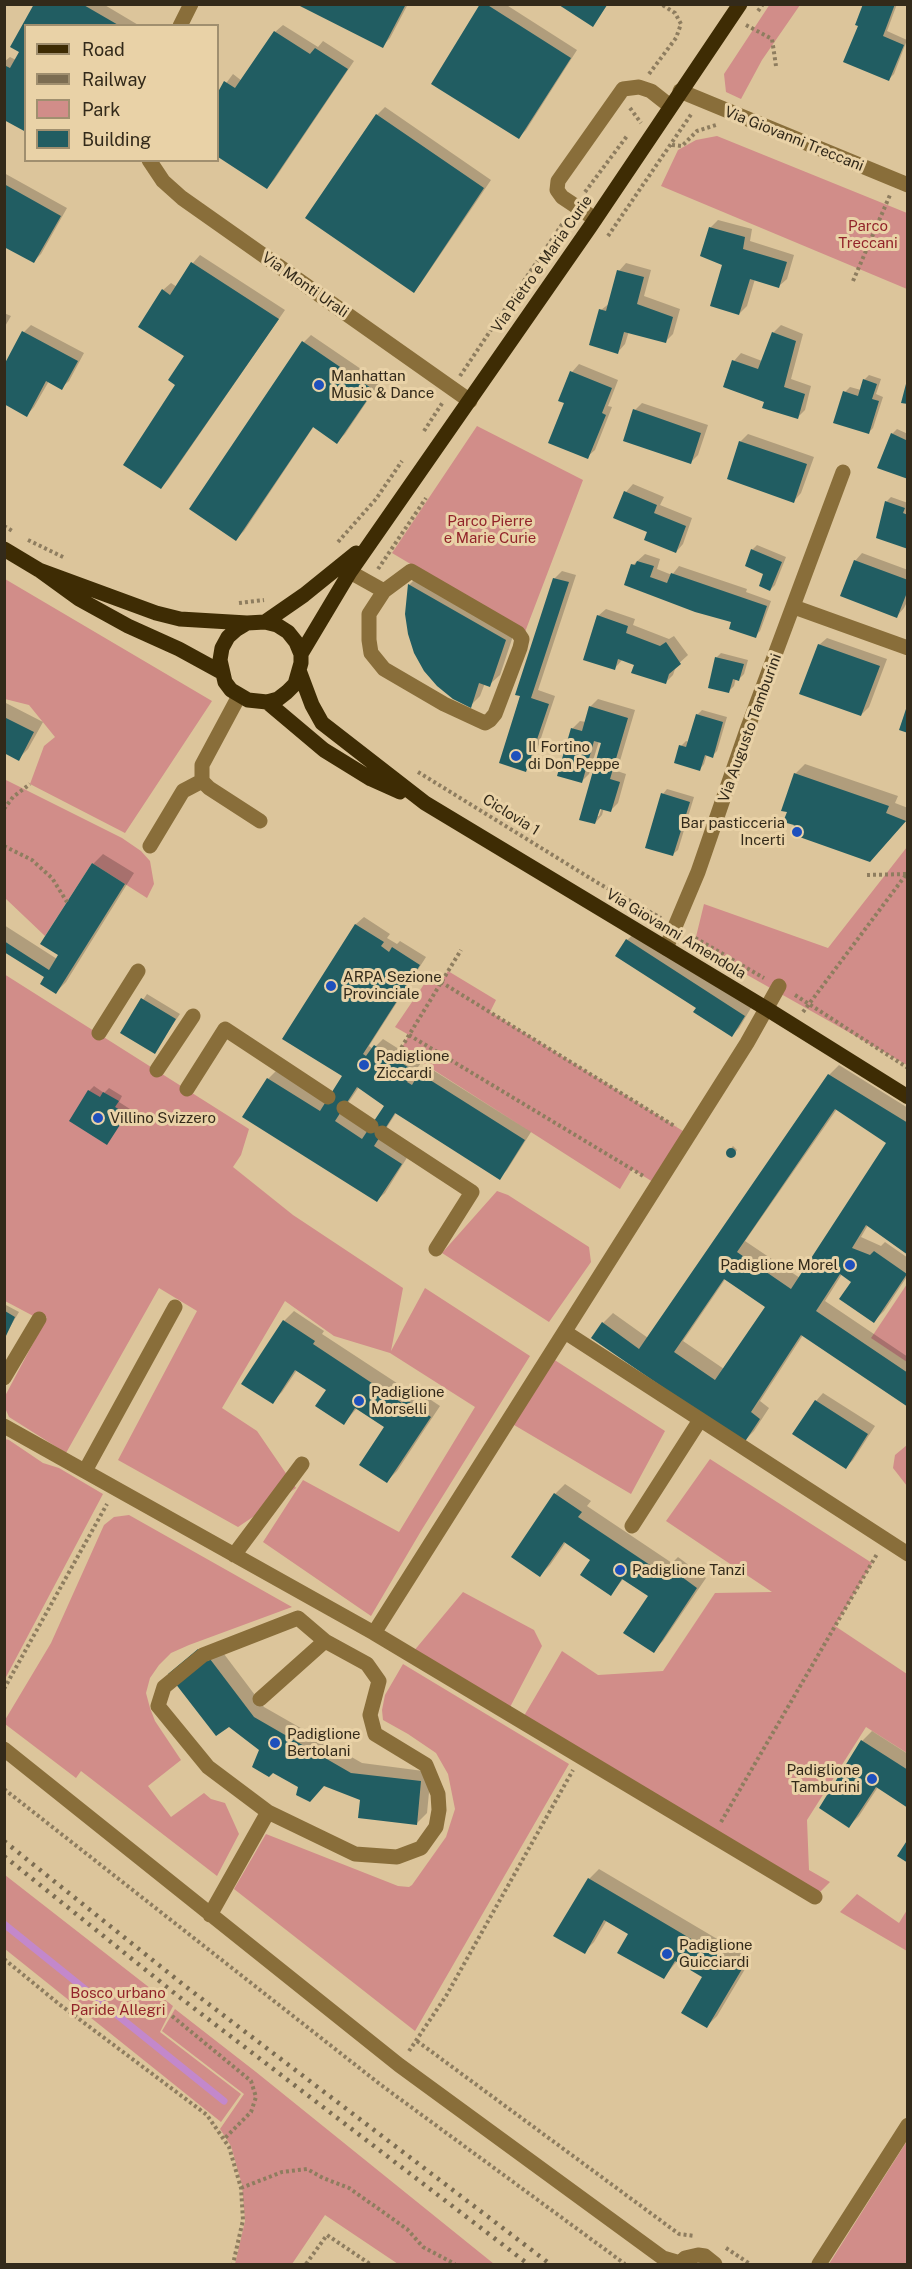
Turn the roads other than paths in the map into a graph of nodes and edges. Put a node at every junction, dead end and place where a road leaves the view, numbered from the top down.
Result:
1 (191, 4) edge
2 (736, 11) edge
3 (181, 24) edge
4 (680, 92) junction
5 (670, 106) junction
6 (150, 162) edge
7 (902, 183) edge
8 (595, 219) junction
9 (470, 401) junction
10 (843, 472) dead end
11 (370, 542) junction
12 (4, 549) edge
13 (39, 570) junction
14 (350, 572) junction
15 (384, 591) junction
16 (794, 608) junction
17 (265, 621) junction
18 (247, 623) junction
19 (908, 648) edge
20 (300, 654) junction
21 (221, 672) junction
22 (300, 673) junction
23 (239, 696) junction
24 (267, 702) junction
25 (202, 781) junction
26 (425, 803) junction
27 (260, 821) dead end
28 (150, 846) dead end
29 (666, 948) junction
30 (138, 971) dead end
31 (778, 986) road end
32 (767, 1009) junction
33 (193, 1016) dead end
34 (99, 1033) dead end
35 (157, 1070) dead end
36 (187, 1089) dead end
37 (328, 1097) dead end
38 (908, 1097) edge
39 (344, 1108) dead end
40 (436, 1249) dead end
41 (175, 1307) dead end
42 (39, 1319) dead end
43 (566, 1332) junction
44 (4, 1378) edge
45 (700, 1420) junction
46 (4, 1426) edge
47 (302, 1464) dead end
48 (85, 1471) junction
49 (632, 1526) dead end
50 (908, 1554) edge
51 (234, 1555) junction
52 (374, 1634) junction
53 (325, 1641) junction
54 (260, 1699) dead end
55 (4, 1749) edge
56 (268, 1812) junction
57 (816, 1897) dead end
58 (210, 1915) junction
59 (908, 2125) edge
60 (679, 2264) edge
61 (715, 2265) edge
62 (819, 2265) edge

1 - 3 street
2 - 4 main road, Via Pietro e Maria Curie
4 - 5 main road, Via Pietro e Maria Curie
4 - 7 street, Via Giovanni Treccani
5 - 8 main road, Via Pietro e Maria Curie
5 - 8 street
6 - 9 street, Via Monti Urali
8 - 9 main road, Via Pietro e Maria Curie
9 - 11 main road, Via Pietro e Maria Curie
10 - 16 street, Via Augusto Tamburini
11 - 14 main road, Via Pietro e Maria Curie
11 - 17 main road, Via Pietro e Maria Curie
12 - 13 main road
13 - 18 main road
13 - 21 main road
14 - 15 street
14 - 20 main road, Via Pietro e Maria Curie
15 - 15 street
16 - 19 street
16 - 29 street, Via Augusto Tamburini
17 - 18 main road
17 - 20 main road
18 - 21 main road
20 - 22 main road, Via Giovanni Amendola
21 - 23 main road
22 - 24 main road
22 - 26 main road, Via Giovanni Amendola
23 - 24 main road, Via Giovanni Amendola
23 - 25 street
24 - 26 main road, Via Giovanni Amendola
25 - 27 street
25 - 28 street
26 - 29 main road, Via Giovanni Amendola
29 - 32 main road, Via Giovanni Amendola
30 - 34 street
31 - 32 street
32 - 38 main road, Via Giovanni Amendola
32 - 43 street
33 - 35 street
36 - 37 street
39 - 40 street
41 - 48 street
42 - 44 street
43 - 45 street
43 - 52 street
45 - 49 street
45 - 50 street
46 - 48 street
47 - 51 street
48 - 51 street
51 - 52 street
52 - 57 street
53 - 54 street
53 - 56 street
53 - 56 street
55 - 58 street
56 - 58 street
58 - 60 street
59 - 62 street
60 - 61 street

